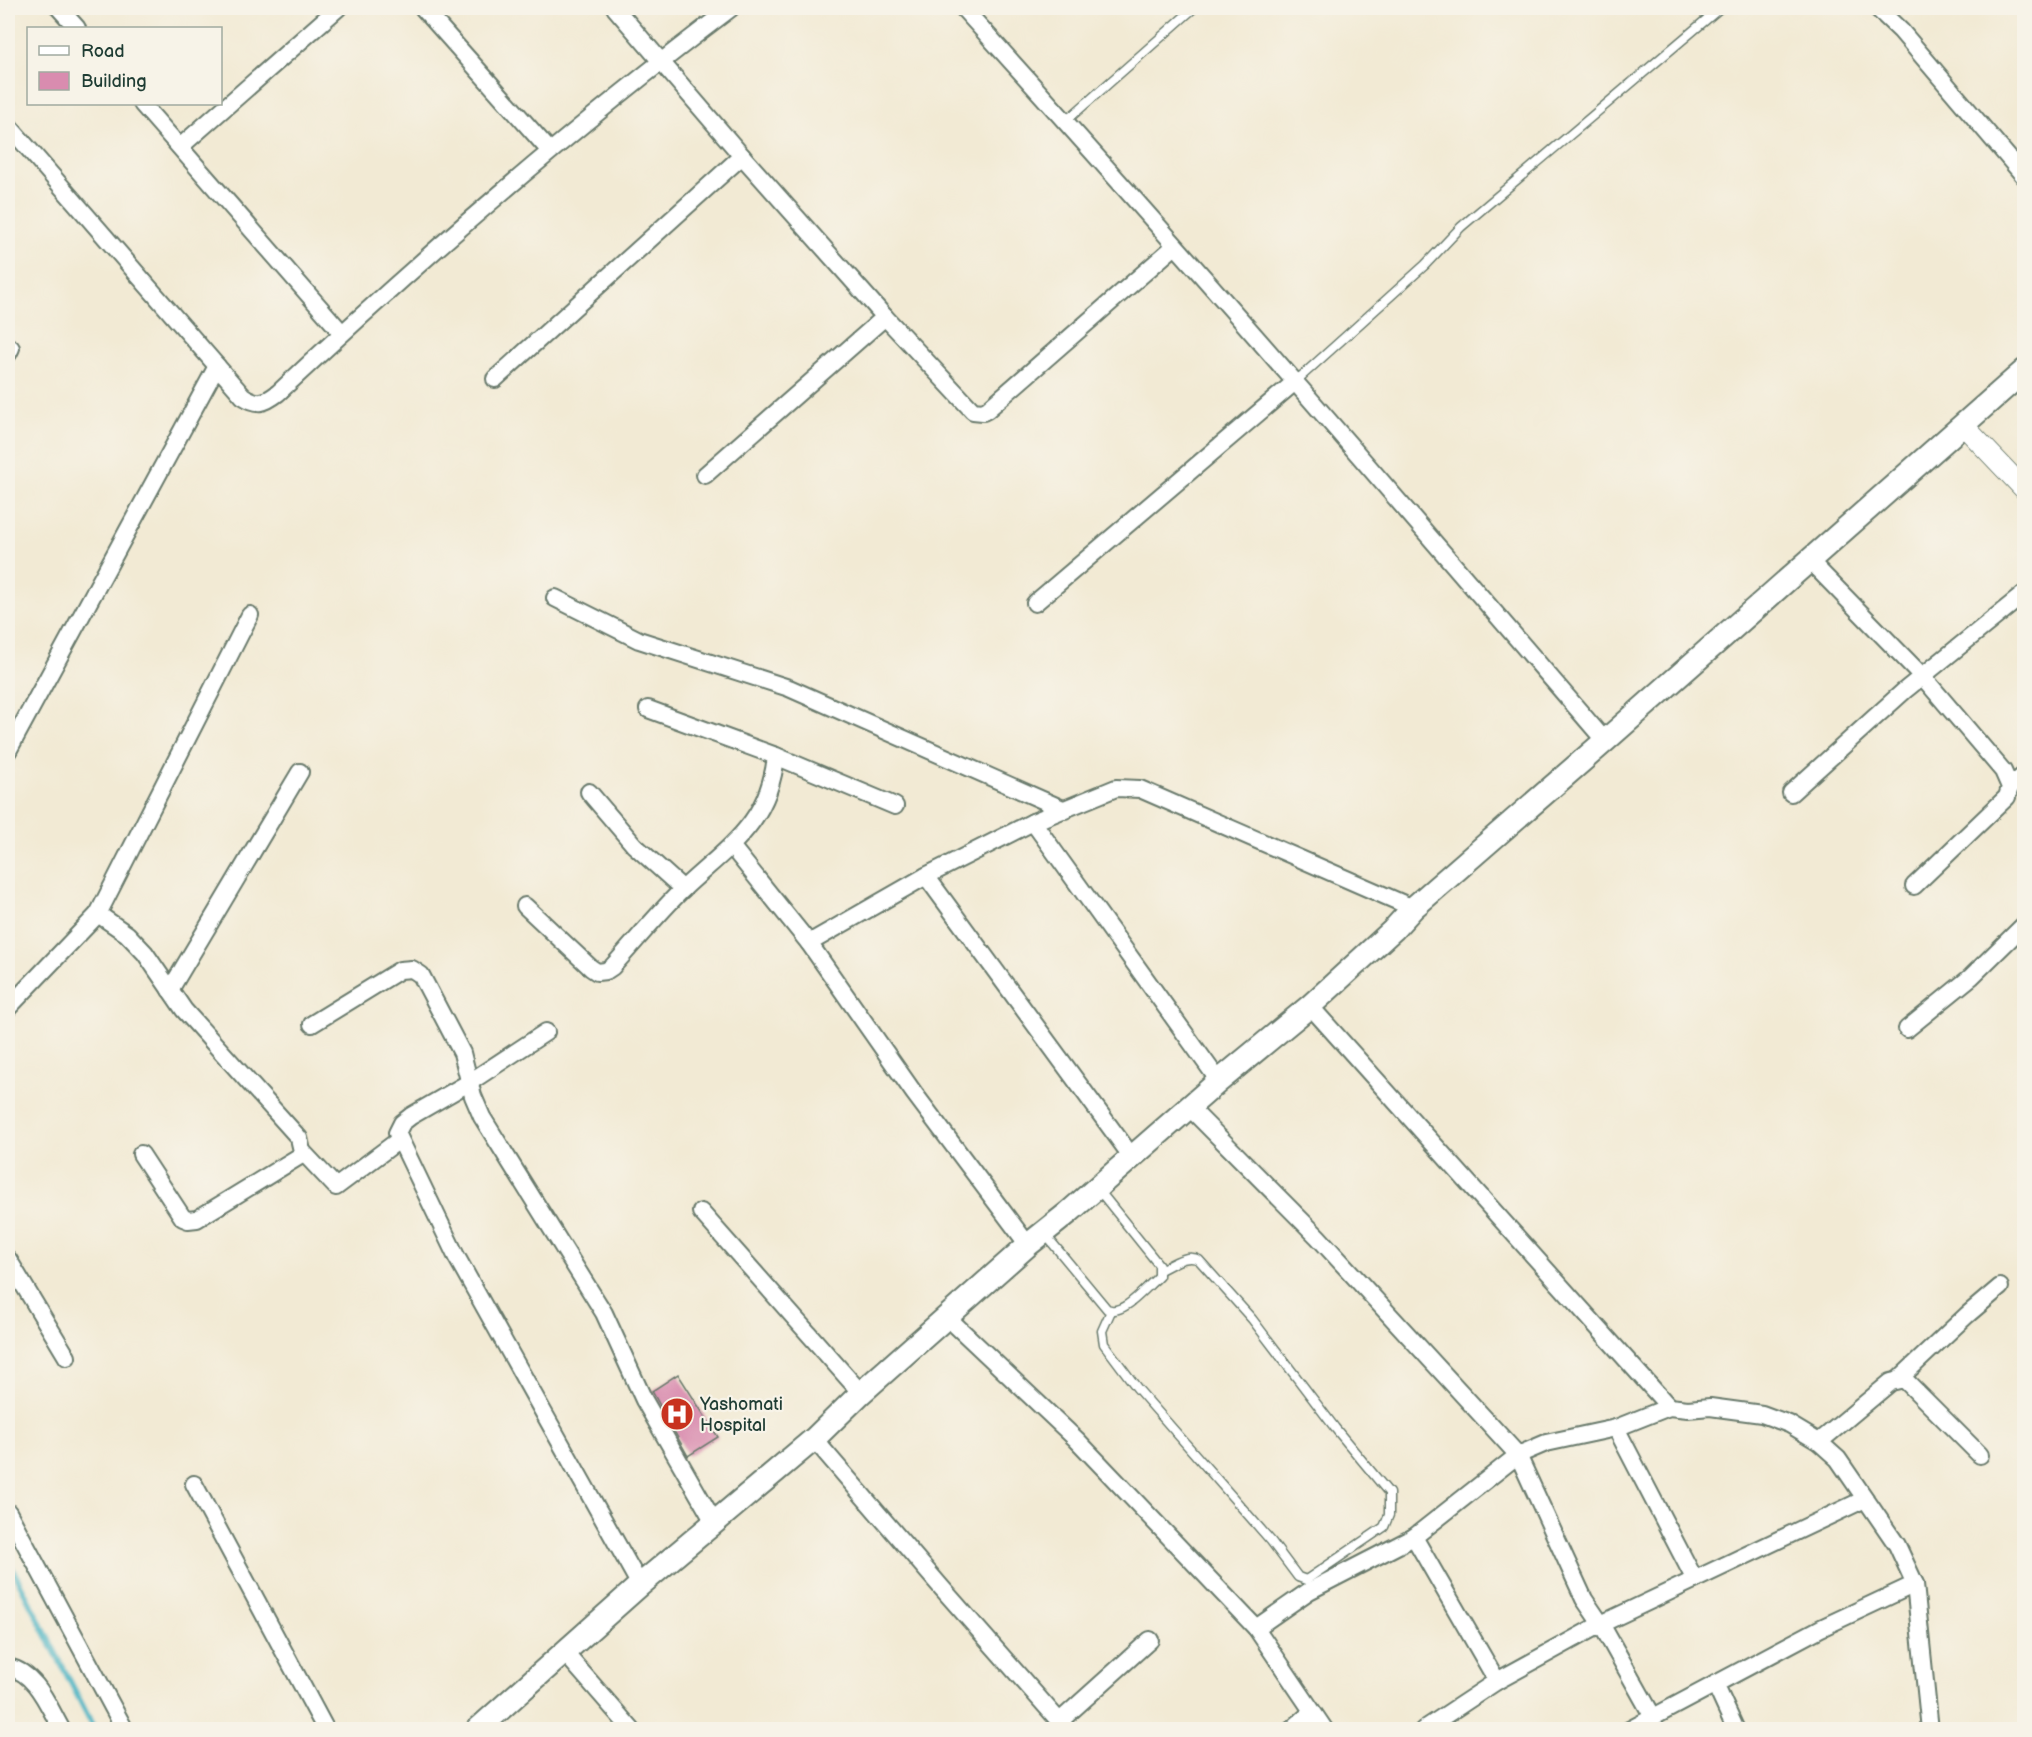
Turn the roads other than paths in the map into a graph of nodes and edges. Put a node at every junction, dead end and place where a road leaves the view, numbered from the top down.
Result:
1 (59, 8) edge
2 (338, 8) edge
3 (423, 8) edge
4 (615, 8) edge
5 (731, 8) edge
6 (963, 8) edge
7 (1194, 8) edge
8 (1720, 8) edge
9 (1877, 8) edge
10 (76, 27) edge
11 (662, 60) junction
12 (143, 105) edge
13 (1066, 121) junction
14 (8, 125) edge
15 (180, 147) junction
16 (549, 150) junction
17 (742, 156) junction
18 (2025, 176) edge
19 (1175, 246) junction
20 (885, 317) junction
21 (342, 333) junction
22 (217, 366) junction
23 (2025, 371) edge
24 (495, 379) dead end
25 (1296, 381) junction
26 (1963, 425) junction
27 (705, 475) dead end
28 (2025, 489) edge
29 (1810, 561) junction
30 (2025, 594) edge
31 (555, 598) dead end
32 (1035, 603) dead end
33 (250, 615) dead end
34 (1923, 677) junction
35 (648, 709) dead end
36 (1605, 741) junction
37 (8, 751) edge
38 (776, 756) junction
39 (300, 772) dead end
40 (2025, 775) edge
41 (2010, 787) junction
42 (589, 792) dead end
43 (1791, 793) dead end
44 (895, 806) dead end
45 (1065, 810) junction
46 (1033, 822) junction
47 (732, 846) junction
48 (926, 876) junction
49 (1914, 886) dead end
50 (683, 890) junction
51 (525, 906) dead end
52 (1413, 908) junction
53 (98, 914) junction
54 (2025, 925) edge
55 (809, 943) junction
56 (170, 990) junction
57 (1310, 1006) junction
58 (8, 1008) edge
59 (312, 1024) dead end
60 (1907, 1029) dead end
61 (546, 1032) dead end
62 (1220, 1081) junction
63 (470, 1082) junction
64 (1189, 1107) junction
65 (399, 1140) junction
66 (302, 1150) junction
67 (141, 1155) dead end
68 (1132, 1157) junction
69 (1097, 1188) junction
70 (701, 1212) dead end
71 (1036, 1239) junction
72 (8, 1259) edge
73 (1160, 1270) junction
74 (2000, 1287) dead end
75 (1111, 1311) junction
76 (948, 1318) junction
77 (67, 1357) dead end
78 (1899, 1379) junction
79 (861, 1393) junction
80 (1669, 1407) junction
81 (1616, 1428) junction
82 (814, 1439) junction
83 (1819, 1442) junction
84 (1518, 1455) junction
85 (1980, 1455) dead end
86 (194, 1484) dead end
87 (1865, 1498) junction
88 (8, 1512) edge
89 (714, 1522) junction
90 (1414, 1537) junction
91 (1695, 1580) junction
92 (1915, 1584) junction
93 (640, 1585) junction
94 (1601, 1624) junction
95 (1256, 1628) junction
96 (1150, 1640) dead end
97 (565, 1653) junction
98 (8, 1667) edge
99 (1497, 1681) junction
100 (1715, 1684) junction
101 (1312, 1712) junction
102 (1653, 1717) junction
103 (1064, 1725) edge
104 (62, 1730) edge
105 (125, 1730) edge
106 (326, 1730) edge
107 (477, 1730) edge
108 (632, 1730) edge
109 (1291, 1730) edge
110 (1325, 1730) edge
111 (1423, 1730) edge
112 (1629, 1730) edge
113 (1736, 1730) edge
114 (1930, 1730) edge

1 - 10 street
2 - 15 street
3 - 16 street
4 - 11 street
5 - 11 street
6 - 13 street
7 - 13 lane
8 - 25 lane
9 - 18 street
11 - 16 street
11 - 17 street
12 - 15 street
13 - 19 street
14 - 22 street
15 - 21 street
16 - 21 street
17 - 20 street
17 - 24 street
19 - 20 street
19 - 25 street
20 - 27 street
21 - 22 street
22 - 37 street
23 - 26 main road
25 - 32 street
25 - 36 street
26 - 28 street
26 - 29 main road
29 - 34 street
29 - 36 main road
30 - 34 street
31 - 45 street
33 - 53 street
34 - 41 street
34 - 43 street
35 - 38 street
36 - 52 main road
38 - 44 street
38 - 47 street
39 - 56 street
40 - 41 street
41 - 49 street
42 - 50 street
45 - 46 street
45 - 52 street
46 - 48 street
46 - 62 street
47 - 50 street
47 - 55 street
48 - 55 street
48 - 68 street
50 - 51 street
52 - 57 main road
53 - 56 street
53 - 58 street
54 - 60 street
55 - 71 street
56 - 66 street
57 - 62 main road
57 - 80 street
59 - 63 street
61 - 63 street
62 - 64 main road
63 - 65 street
63 - 89 street
64 - 68 main road
64 - 84 street
65 - 66 street
65 - 93 street
66 - 67 street
68 - 69 main road
69 - 71 main road
69 - 73 lane
70 - 79 street
71 - 75 lane
71 - 76 main road
72 - 77 street
73 - 75 lane
73 - 75 lane
74 - 78 street
76 - 79 main road
76 - 95 street
78 - 83 street
78 - 85 street
79 - 82 main road
80 - 81 street
80 - 83 street
81 - 84 street
81 - 91 street
82 - 89 main road
82 - 103 street
83 - 87 street
84 - 90 street
84 - 94 street
86 - 106 street
87 - 91 street
87 - 92 street
88 - 105 street
89 - 93 main road
90 - 95 street
90 - 99 street
91 - 94 street
92 - 100 street
92 - 114 street
93 - 97 main road
94 - 99 street
94 - 102 street
95 - 101 street
96 - 103 street
97 - 107 main road
97 - 108 street
98 - 104 street
99 - 111 street
100 - 102 street
100 - 113 street
101 - 109 street
101 - 110 street
102 - 112 street

